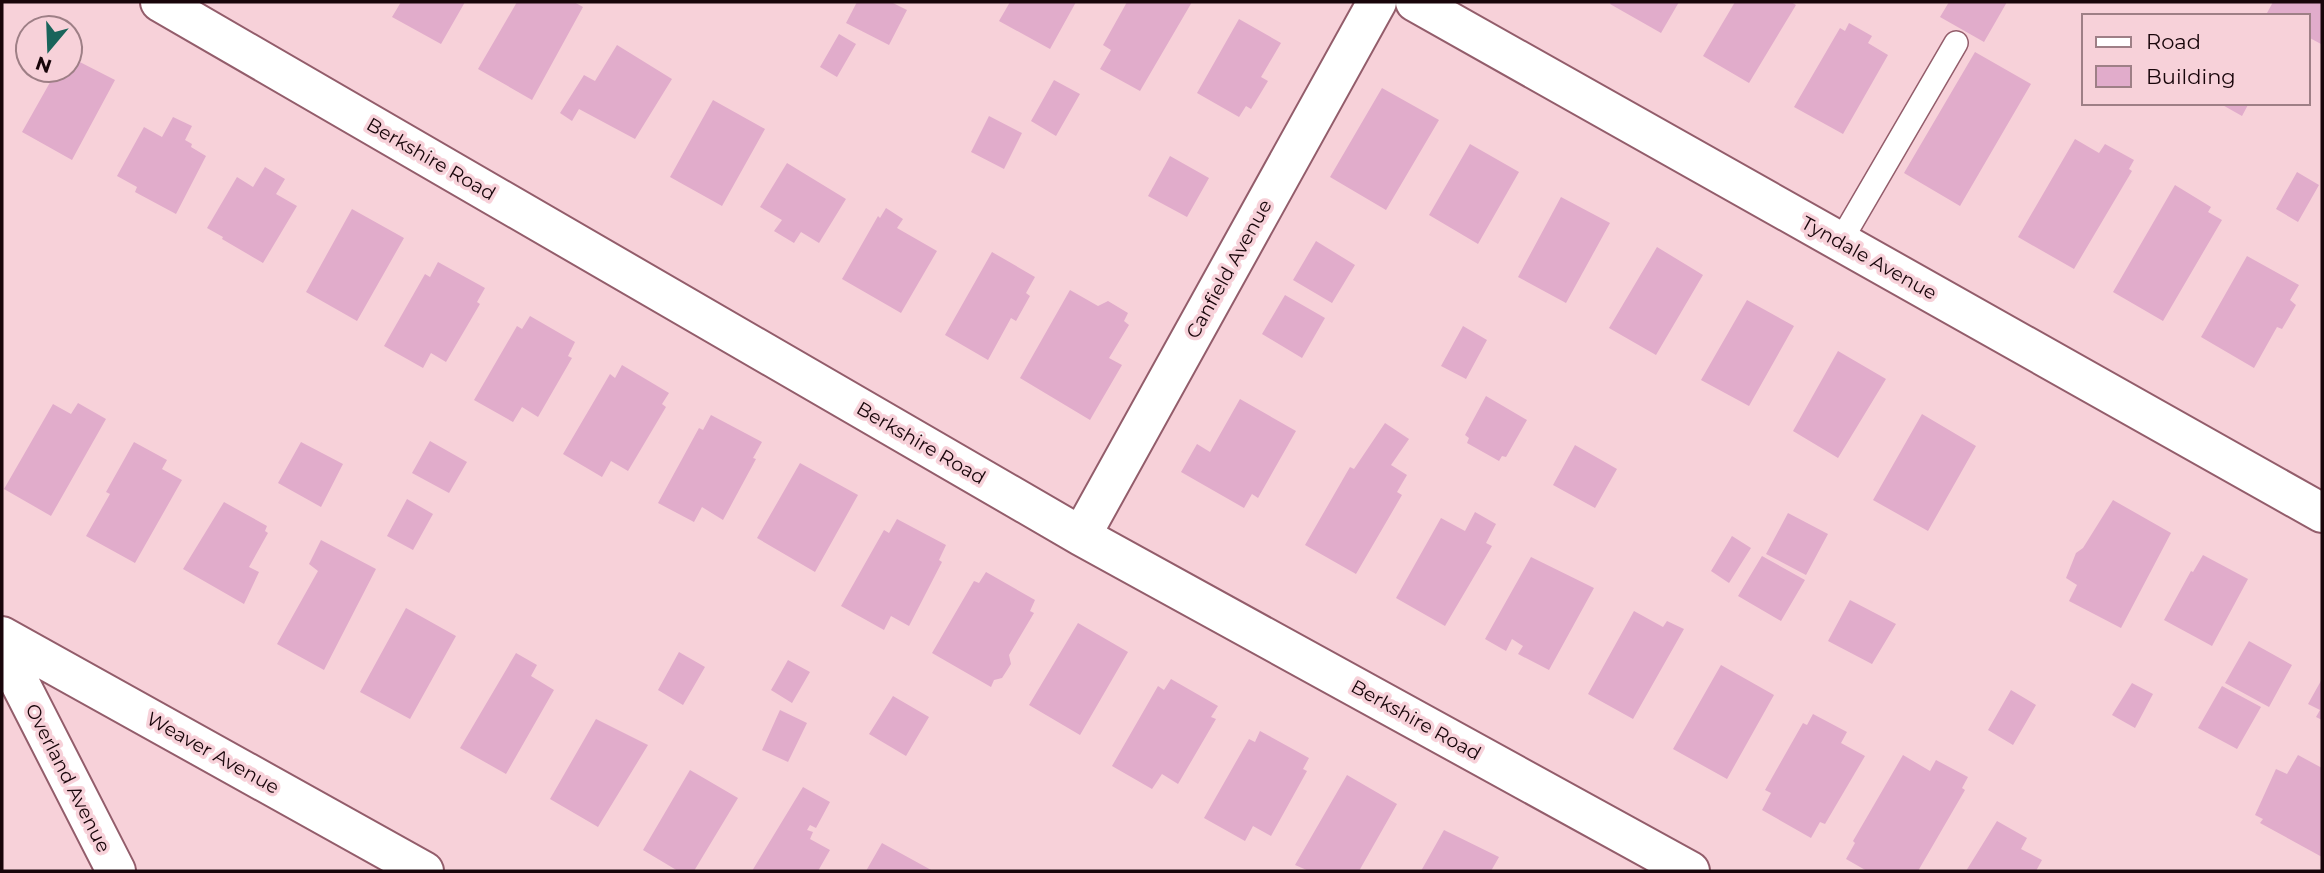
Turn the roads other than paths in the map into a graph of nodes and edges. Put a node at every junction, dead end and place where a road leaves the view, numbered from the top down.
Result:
1 (160, 2) edge
2 (1377, 2) edge
3 (1415, 2) edge
4 (1956, 43) dead end
5 (1840, 242) junction
6 (2322, 513) edge
7 (1081, 536) junction
8 (2, 636) edge
9 (2, 648) edge
10 (116, 871) edge
11 (424, 871) edge
12 (1690, 871) edge

1 - 7 street, Berkshire Road
2 - 7 street, Canfield Avenue
3 - 5 street, Tyndale Avenue
4 - 5 lane
5 - 6 street, Tyndale Avenue
7 - 12 street, Berkshire Road
8 - 11 street, Weaver Avenue
9 - 10 street, Overland Avenue

